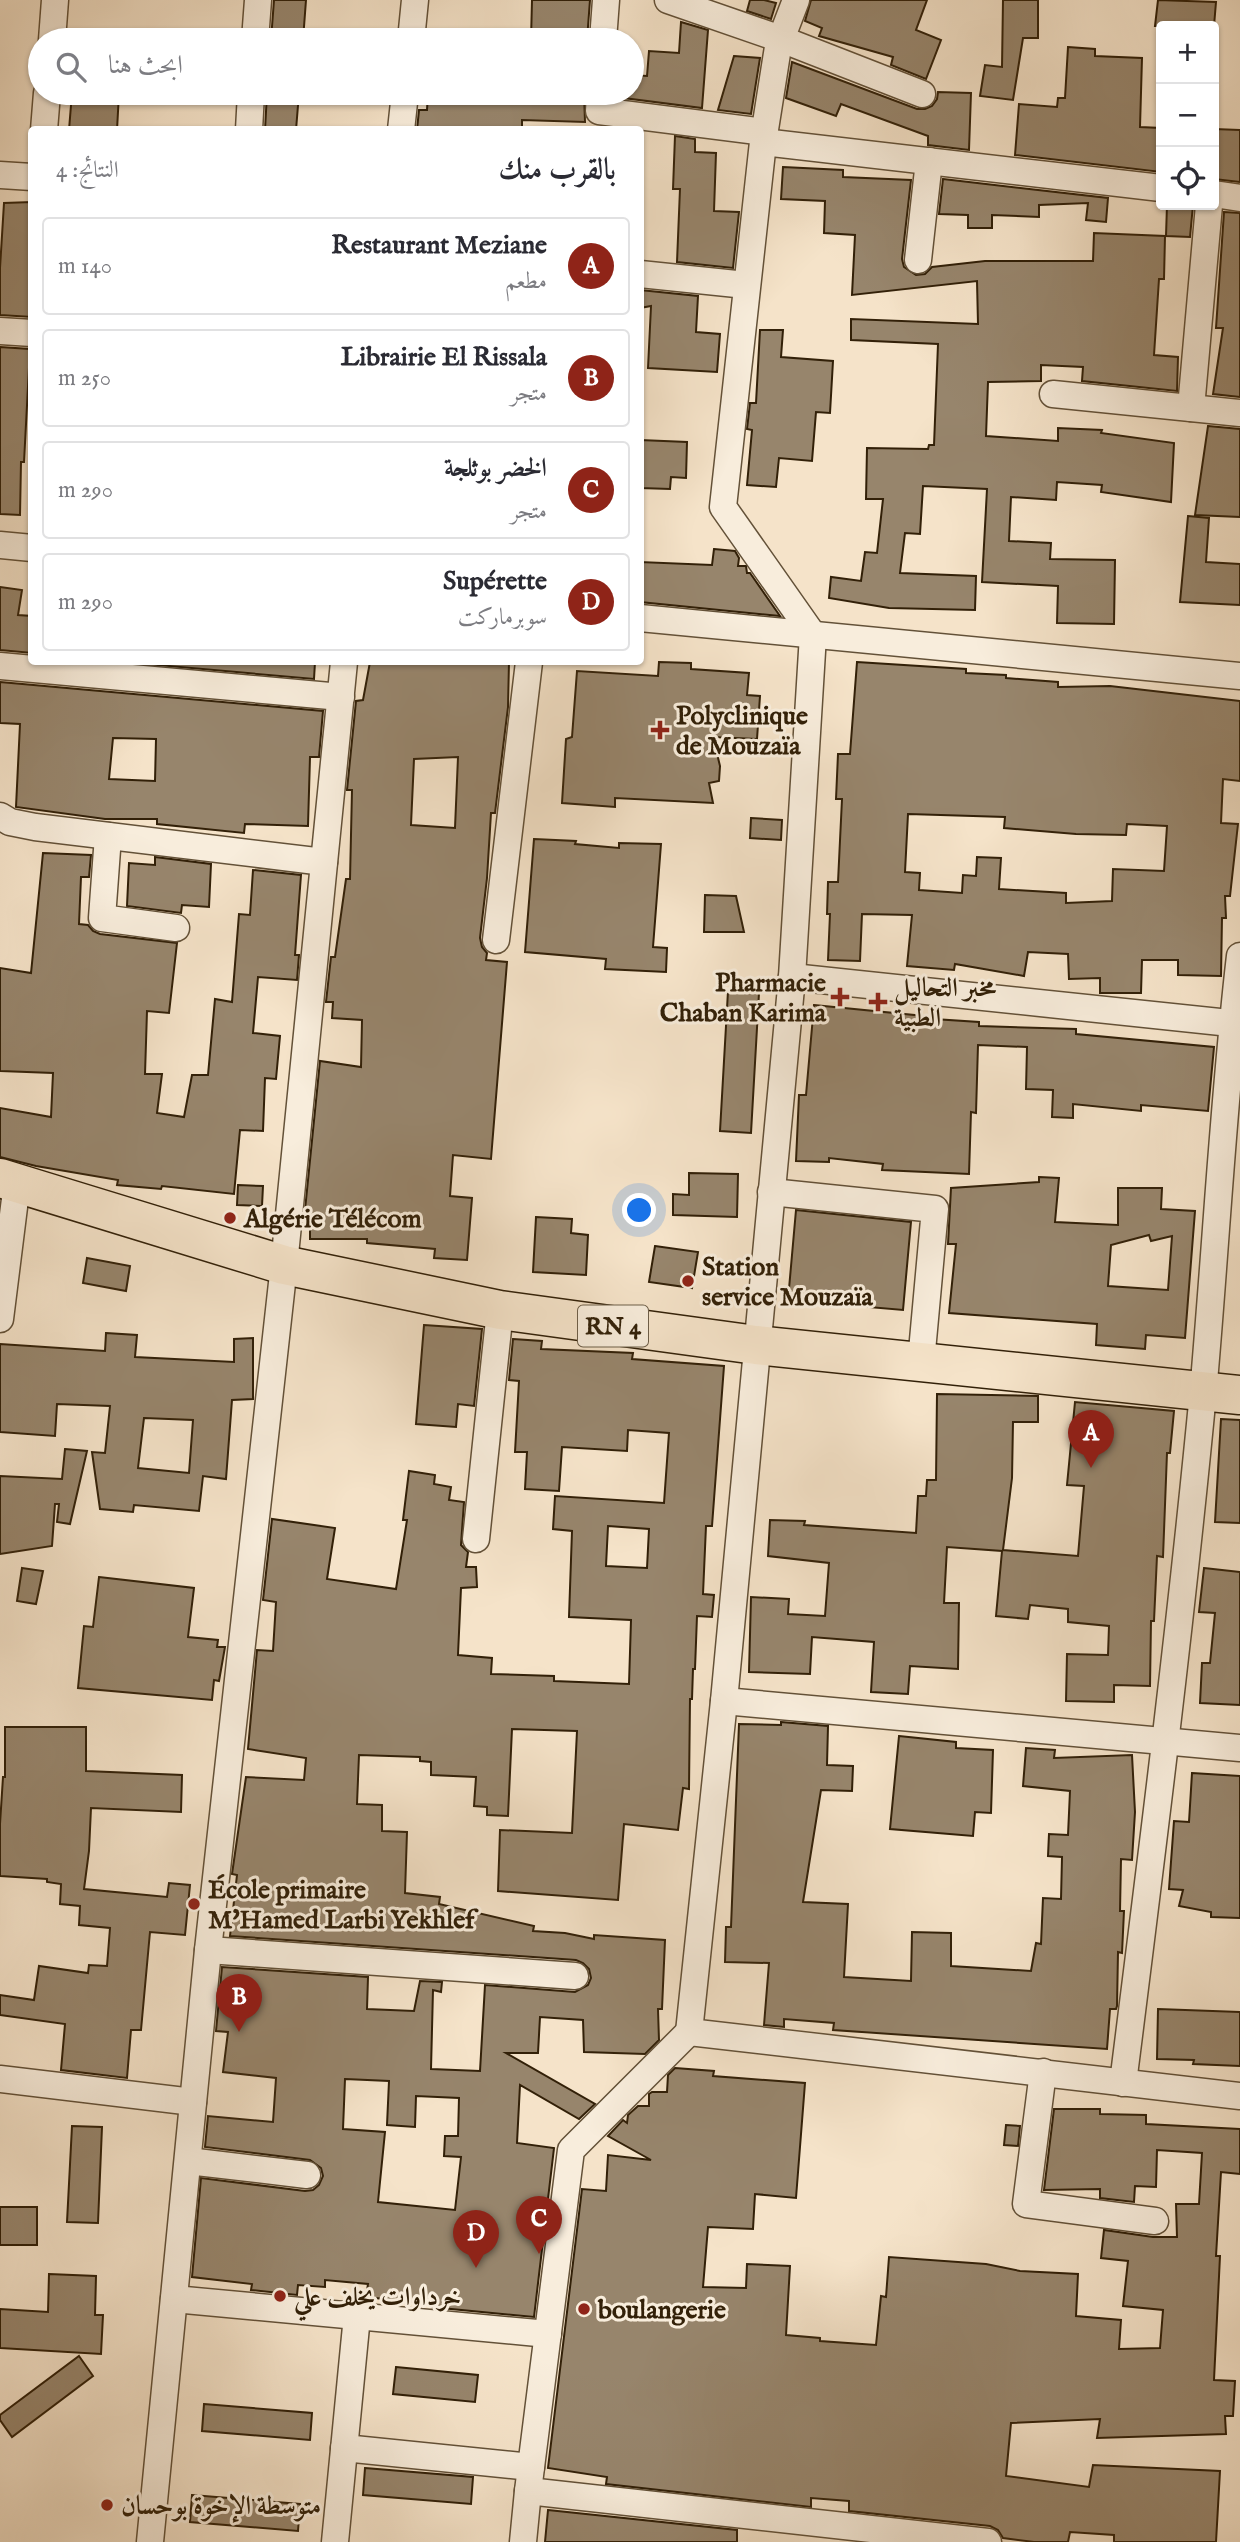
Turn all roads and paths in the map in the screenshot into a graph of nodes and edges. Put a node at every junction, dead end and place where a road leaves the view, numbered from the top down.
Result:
1 (55, 0) edge
2 (258, 0) edge
3 (415, 0) edge
4 (606, 0) edge
5 (668, 0) edge
6 (796, 0) edge
7 (53, 28) edge
8 (256, 28) edge
9 (412, 28) edge
10 (604, 28) edge
11 (781, 39) junction
12 (922, 94) dead end
13 (46, 105) edge
14 (250, 105) edge
15 (404, 105) edge
16 (599, 105) edge
17 (44, 126) edge
18 (249, 126) edge
19 (401, 126) edge
20 (764, 137) junction
21 (929, 161) junction
22 (0, 175) edge
23 (28, 177) edge
24 (1156, 187) edge
25 (1219, 195) edge
26 (1240, 198) edge
27 (1209, 210) edge
28 (918, 260) dead end
29 (644, 274) edge
30 (746, 285) junction
31 (0, 331) edge
32 (28, 333) edge
33 (1053, 394) dead end
34 (1191, 408) junction
35 (1240, 413) edge
36 (0, 545) edge
37 (28, 548) edge
38 (644, 618) edge
39 (813, 635) junction
40 (344, 665) edge
41 (529, 665) edge
42 (0, 666) edge
43 (1240, 676) edge
44 (341, 697) junction
45 (0, 816) edge
46 (108, 836) junction
47 (324, 862) junction
48 (176, 928) dead end
49 (496, 940) dead end
50 (1240, 956) edge
51 (792, 977) junction
52 (1236, 1023) edge
53 (9, 1180) edge
54 (771, 1192) junction
55 (284, 1265) junction
56 (500, 1310) junction
57 (0, 1319) edge
58 (756, 1345) junction
59 (921, 1362) junction
60 (1203, 1392) junction
61 (1240, 1395) edge
62 (477, 1539) dead end
63 (724, 1701) junction
64 (1166, 1741) junction
65 (1240, 1748) edge
66 (208, 1950) junction
67 (575, 1976) dead end
68 (689, 2032) junction
69 (1043, 2073) junction
70 (0, 2079) edge
71 (1123, 2083) junction
72 (1240, 2096) edge
73 (193, 2102) junction
74 (188, 2161) junction
75 (307, 2175) dead end
76 (1155, 2221) dead end
77 (174, 2299) junction
78 (357, 2316) junction
79 (548, 2334) junction
80 (344, 2448) junction
81 (530, 2479) junction
82 (150, 2542) edge
83 (335, 2542) edge
84 (523, 2542) edge
85 (988, 2542) edge

1 - 7 street
2 - 8 street
3 - 9 street
4 - 10 street
5 - 11 street
6 - 11 street
11 - 12 street
11 - 20 street
13 - 17 street
14 - 18 street
15 - 19 street
16 - 20 street
20 - 21 street
20 - 30 street
21 - 24 street
21 - 28 street
22 - 23 street
25 - 26 street
27 - 34 street
29 - 30 street
30 - 39 street
31 - 32 street
33 - 34 street
34 - 35 street
36 - 37 street
38 - 39 street
39 - 43 street
39 - 51 street
40 - 44 street
41 - 49 street
42 - 44 street
44 - 47 street
45 - 46 street
46 - 47 street
46 - 48 street
47 - 55 street
50 - 52 street
51 - 52 street
51 - 54 street
52 - 60 street
53 - 55 main road, RN 4
53 - 57 street
54 - 58 street
54 - 59 street
55 - 56 main road, RN 4
55 - 66 street
56 - 58 main road, RN 4
56 - 62 street
58 - 59 main road, RN 4
58 - 63 street
59 - 60 main road, RN 4
60 - 61 main road, RN 4
60 - 64 street
63 - 64 street
63 - 68 street
64 - 65 street
64 - 71 street
66 - 67 street
66 - 73 street
68 - 69 street
68 - 79 street
69 - 71 street
69 - 76 street
70 - 73 street
71 - 72 street
73 - 74 street
74 - 75 street
74 - 77 street
77 - 78 street
77 - 82 street
78 - 79 street
78 - 80 street
79 - 81 street
80 - 81 street
80 - 83 street
81 - 84 street
81 - 85 street

